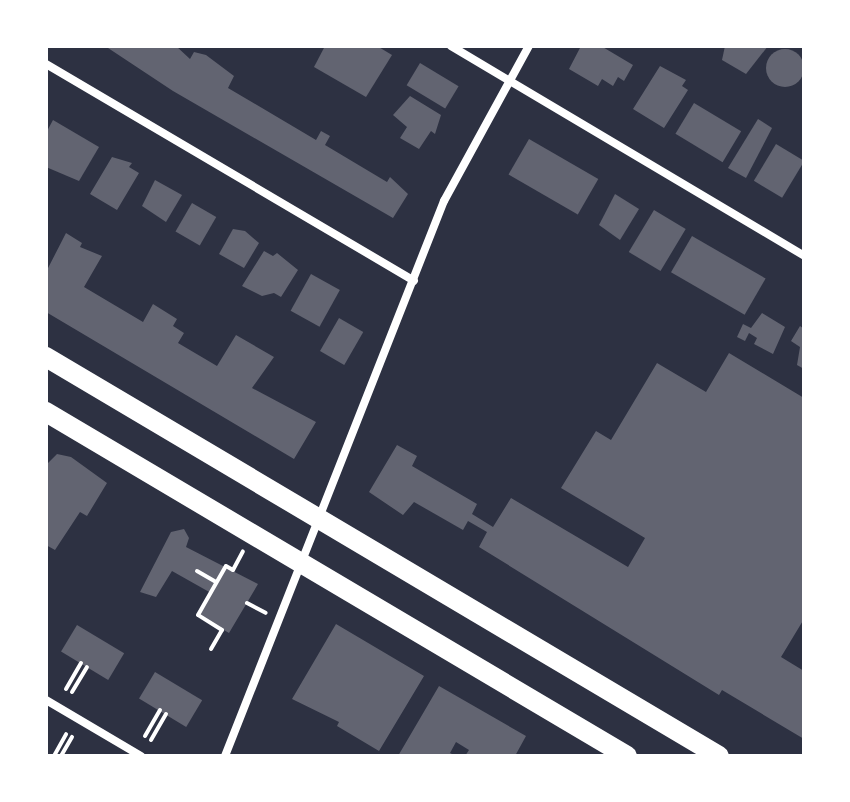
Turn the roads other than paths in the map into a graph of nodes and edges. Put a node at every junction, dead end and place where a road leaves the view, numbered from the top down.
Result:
1 (451, 46) edge
2 (529, 46) edge
3 (46, 64) edge
4 (509, 80) junction
5 (804, 256) edge
6 (414, 281) junction
7 (46, 357) edge
8 (46, 412) edge
9 (319, 519) junction
10 (302, 563) junction
11 (46, 700) edge
12 (141, 756) edge
13 (225, 756) edge
14 (627, 756) edge
15 (719, 756) edge

1 - 4 street
2 - 4 street
3 - 6 street
4 - 5 street
4 - 6 street
6 - 9 street
7 - 9 main road
8 - 10 main road
9 - 10 street
9 - 15 main road
10 - 13 street
10 - 14 main road
11 - 12 street

